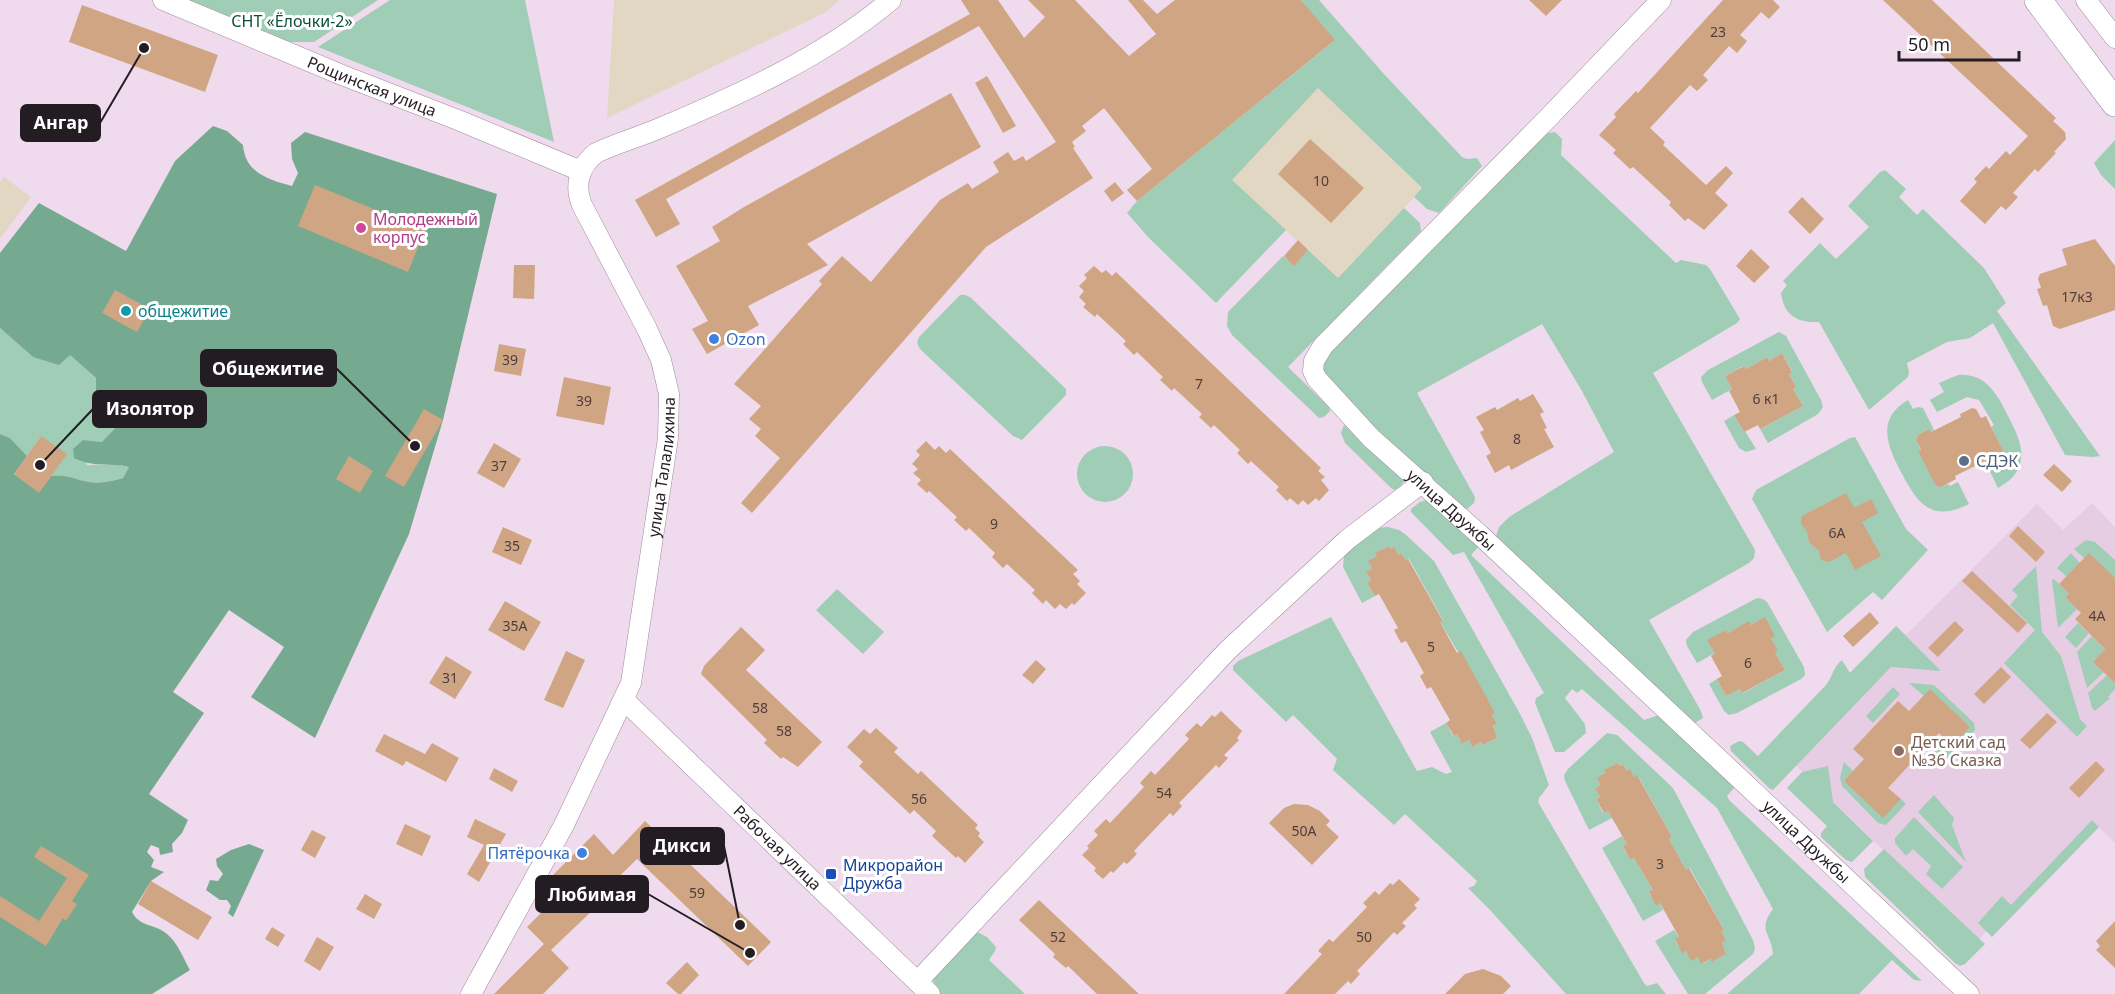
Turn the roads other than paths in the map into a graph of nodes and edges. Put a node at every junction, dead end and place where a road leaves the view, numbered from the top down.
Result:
1 (163, 0) edge
2 (891, 0) edge
3 (1661, 0) edge
4 (2038, 0) edge
5 (2086, 0) edge
6 (2107, 13) edge
7 (2115, 38) edge
8 (2115, 103) edge
9 (581, 171) junction
10 (1423, 482) junction
11 (624, 700) junction
12 (923, 988) edge
13 (471, 994) edge
14 (1969, 994) edge

1 - 9 street, Рощинская улица
2 - 9 street
3 - 10 street, улица Дружбы
4 - 8 street
5 - 6 street
6 - 7 street
9 - 11 street, улица Талалихина
10 - 12 street
10 - 14 street, улица Дружбы
11 - 12 street, Рабочая улица
11 - 13 street, улица Талалихина

